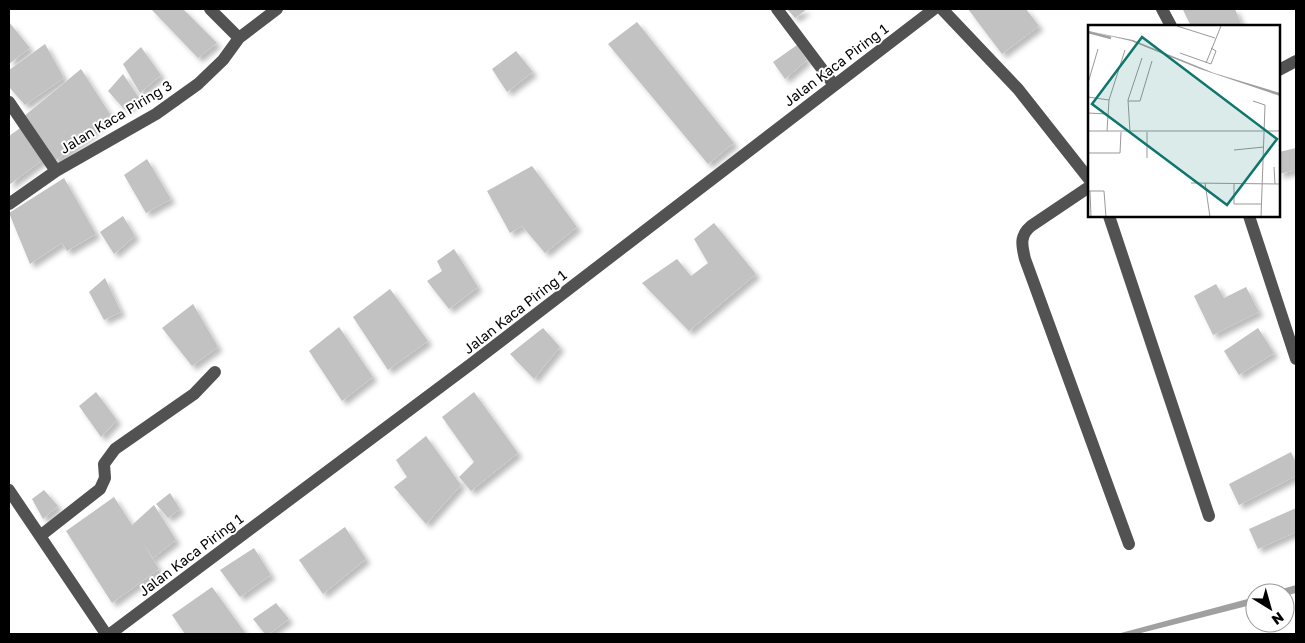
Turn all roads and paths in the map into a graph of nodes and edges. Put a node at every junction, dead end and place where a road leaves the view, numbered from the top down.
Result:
1 (210, 9) edge
2 (277, 9) edge
3 (777, 9) edge
4 (934, 9) edge
5 (942, 9) edge
6 (1162, 9) edge
7 (1170, 25) edge
8 (239, 38) junction
9 (1296, 61) edge
10 (1280, 69) edge
11 (834, 85) junction
12 (9, 102) edge
13 (56, 171) junction
14 (1088, 178) edge
15 (1088, 188) edge
16 (9, 204) edge
17 (1110, 218) edge
18 (1250, 218) edge
19 (1296, 359) edge
20 (215, 372) dead end
21 (9, 490) edge
22 (1209, 516) dead end
23 (40, 536) junction
24 (1129, 544) dead end
25 (106, 634) edge
26 (110, 634) edge

1 - 8 street
2 - 8 street, Jalan Kaca Piring 3
3 - 11 street
4 - 11 street, Jalan Kaca Piring 1
5 - 14 street
6 - 7 street
8 - 13 street, Jalan Kaca Piring 3
9 - 10 street
11 - 26 street, Jalan Kaca Piring 1
12 - 13 street
13 - 16 street, Jalan Kaca Piring 3
15 - 24 street
17 - 22 street
18 - 19 street
20 - 23 street
21 - 23 street
23 - 25 street

